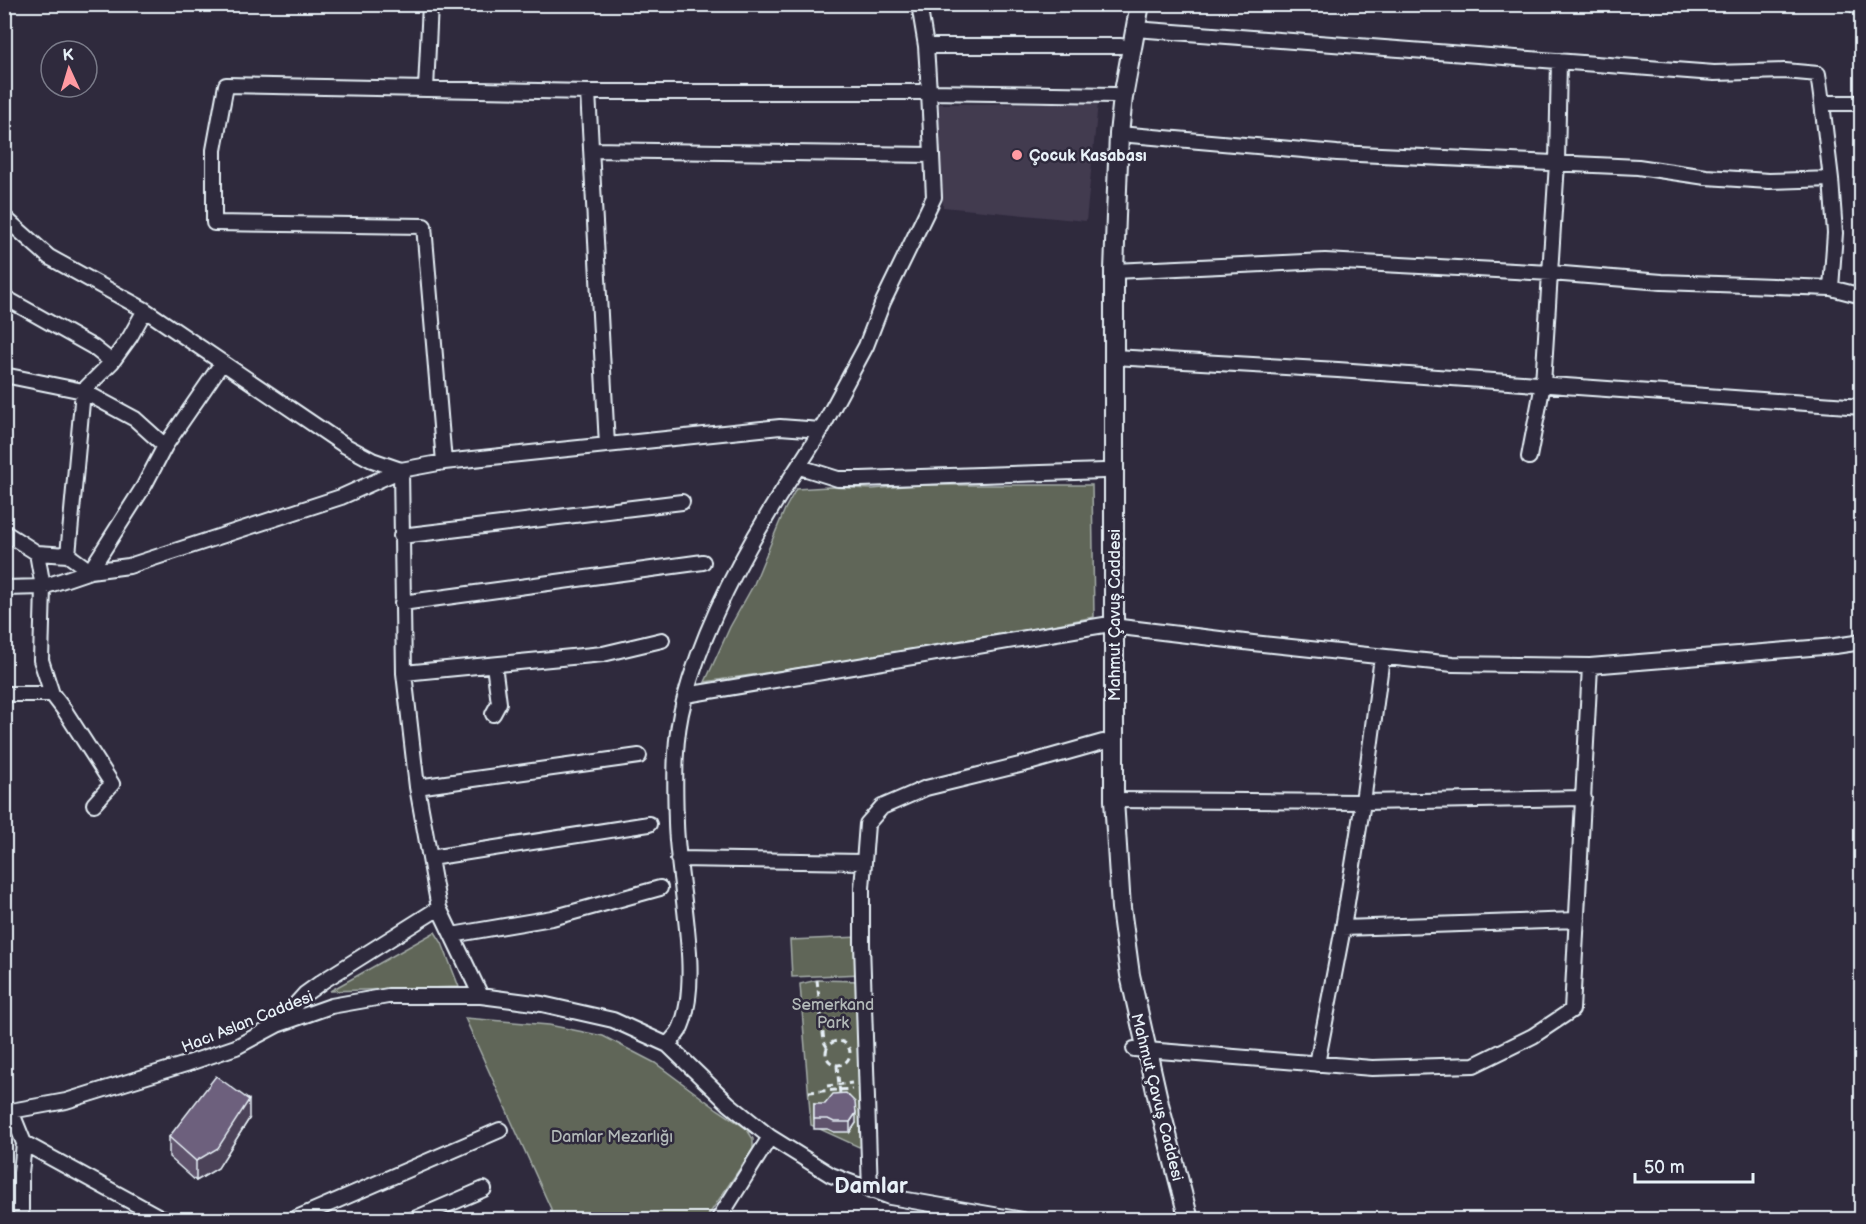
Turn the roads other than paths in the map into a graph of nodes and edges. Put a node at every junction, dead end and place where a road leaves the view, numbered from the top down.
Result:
1 (430, 4) edge
2 (919, 4) edge
3 (1128, 4) edge
4 (1140, 4) edge
5 (1853, 4) edge
6 (1862, 9) edge
7 (1135, 29) junction
8 (926, 46) junction
9 (1121, 46) junction
10 (1559, 62) junction
11 (426, 89) junction
12 (588, 92) junction
13 (929, 92) junction
14 (1114, 95) junction
15 (1822, 103) junction
16 (1862, 103) edge
17 (1119, 134) junction
18 (591, 150) junction
19 (932, 155) junction
20 (1557, 163) junction
21 (1831, 179) junction
22 (4, 217) edge
23 (1114, 271) junction
24 (1551, 273) junction
25 (1831, 288) junction
26 (1862, 296) edge
27 (4, 297) edge
28 (145, 310) junction
29 (1114, 357) junction
30 (111, 362) junction
31 (222, 363) junction
32 (4, 375) edge
33 (1543, 384) junction
34 (83, 391) junction
35 (1862, 407) edge
36 (821, 430) junction
37 (607, 445) junction
38 (165, 446) junction
39 (1529, 457) dead end
40 (444, 462) junction
41 (800, 467) junction
42 (401, 470) junction
43 (1104, 471) junction
44 (682, 501) dead end
45 (4, 532) edge
46 (401, 536) junction
47 (37, 553) junction
48 (68, 555) junction
49 (703, 562) dead end
50 (90, 571) junction
51 (43, 587) junction
52 (4, 588) edge
53 (402, 603) junction
54 (1109, 626) junction
55 (662, 640) dead end
56 (1862, 642) edge
57 (1382, 657) junction
58 (494, 665) junction
59 (1590, 666) junction
60 (404, 673) junction
61 (4, 694) edge
62 (52, 694) junction
63 (686, 695) junction
64 (493, 714) dead end
65 (1103, 742) junction
66 (639, 756) dead end
67 (417, 787) junction
68 (1584, 798) junction
69 (1114, 800) junction
70 (1363, 802) junction
71 (94, 804) dead end
72 (649, 825) dead end
73 (430, 858) junction
74 (678, 859) junction
75 (863, 862) junction
76 (660, 888) dead end
77 (439, 908) junction
78 (1577, 920) junction
79 (1343, 928) junction
80 (452, 935) junction
81 (481, 996) junction
82 (277, 1025) junction
83 (668, 1045) junction
84 (1140, 1049) junction
85 (1317, 1064) junction
86 (8, 1110) edge
87 (500, 1130) dead end
88 (770, 1137) junction
89 (24, 1143) junction
90 (484, 1188) dead end
91 (870, 1191) junction
92 (21, 1220) edge
93 (165, 1220) edge
94 (292, 1220) edge
95 (412, 1220) edge
96 (718, 1220) edge
97 (1023, 1220) edge
98 (1177, 1220) edge
99 (1189, 1220) edge

1 - 11 street
2 - 8 street
3 - 9 main road
4 - 7 main road, Mahmut Çavuş Caddesi
5 - 6 street
7 - 10 street
7 - 17 main road, Mahmut Çavuş Caddesi
8 - 9 street
8 - 13 street
9 - 14 main road
10 - 15 street
10 - 20 street
11 - 12 street
11 - 40 street
12 - 13 street
12 - 18 street
13 - 14 street
13 - 19 street
14 - 43 main road
15 - 16 street
15 - 21 street
17 - 20 street
17 - 23 main road, Mahmut Çavuş Caddesi
18 - 19 street
18 - 37 street
19 - 36 street
20 - 21 street
20 - 24 street
21 - 25 street
22 - 28 street
23 - 24 street
23 - 29 main road, Mahmut Çavuş Caddesi
24 - 25 street
24 - 33 street
25 - 26 street
27 - 30 street
28 - 30 street
28 - 31 street
29 - 33 street
29 - 54 main road, Mahmut Çavuş Caddesi
30 - 34 street
31 - 38 street
31 - 42 street
32 - 34 street
33 - 35 street
33 - 39 street
34 - 38 street
34 - 48 street
36 - 37 street
36 - 41 street
37 - 40 street
38 - 50 street
40 - 42 street
41 - 43 street
41 - 63 street
42 - 46 street
42 - 50 street
43 - 54 main road
44 - 46 street
45 - 47 street
46 - 53 street
47 - 48 street
47 - 51 street
48 - 50 street
49 - 53 street
50 - 51 street
51 - 52 street
51 - 62 street
53 - 60 street
54 - 57 street
54 - 63 street
54 - 65 main road
54 - 69 main road, Mahmut Çavuş Caddesi
55 - 58 street
56 - 59 street
57 - 59 street
57 - 70 street
58 - 60 street
58 - 64 street
59 - 68 street
60 - 67 street
61 - 62 street
62 - 71 street
63 - 74 street
65 - 75 street
65 - 84 main road
66 - 67 street
67 - 73 street
68 - 70 street
68 - 78 street
69 - 70 street
69 - 84 main road, Mahmut Çavuş Caddesi
70 - 79 street
72 - 73 street
73 - 77 street
74 - 75 street
74 - 83 street
75 - 91 street
76 - 80 street
77 - 80 street
77 - 82 street
78 - 79 street
78 - 85 street
79 - 85 street
80 - 81 street
81 - 82 street, Hacı Aslan Caddesi
81 - 83 street, Hacı Aslan Caddesi
82 - 86 street, Hacı Aslan Caddesi
83 - 88 street, Hacı Aslan Caddesi
84 - 85 street
84 - 98 main road
84 - 99 main road, Mahmut Çavuş Caddesi
86 - 89 street
87 - 94 street
88 - 91 street, Hacı Aslan Caddesi
88 - 96 street
89 - 92 street
89 - 93 street
90 - 95 street
91 - 97 street, Hacı Aslan Caddesi

